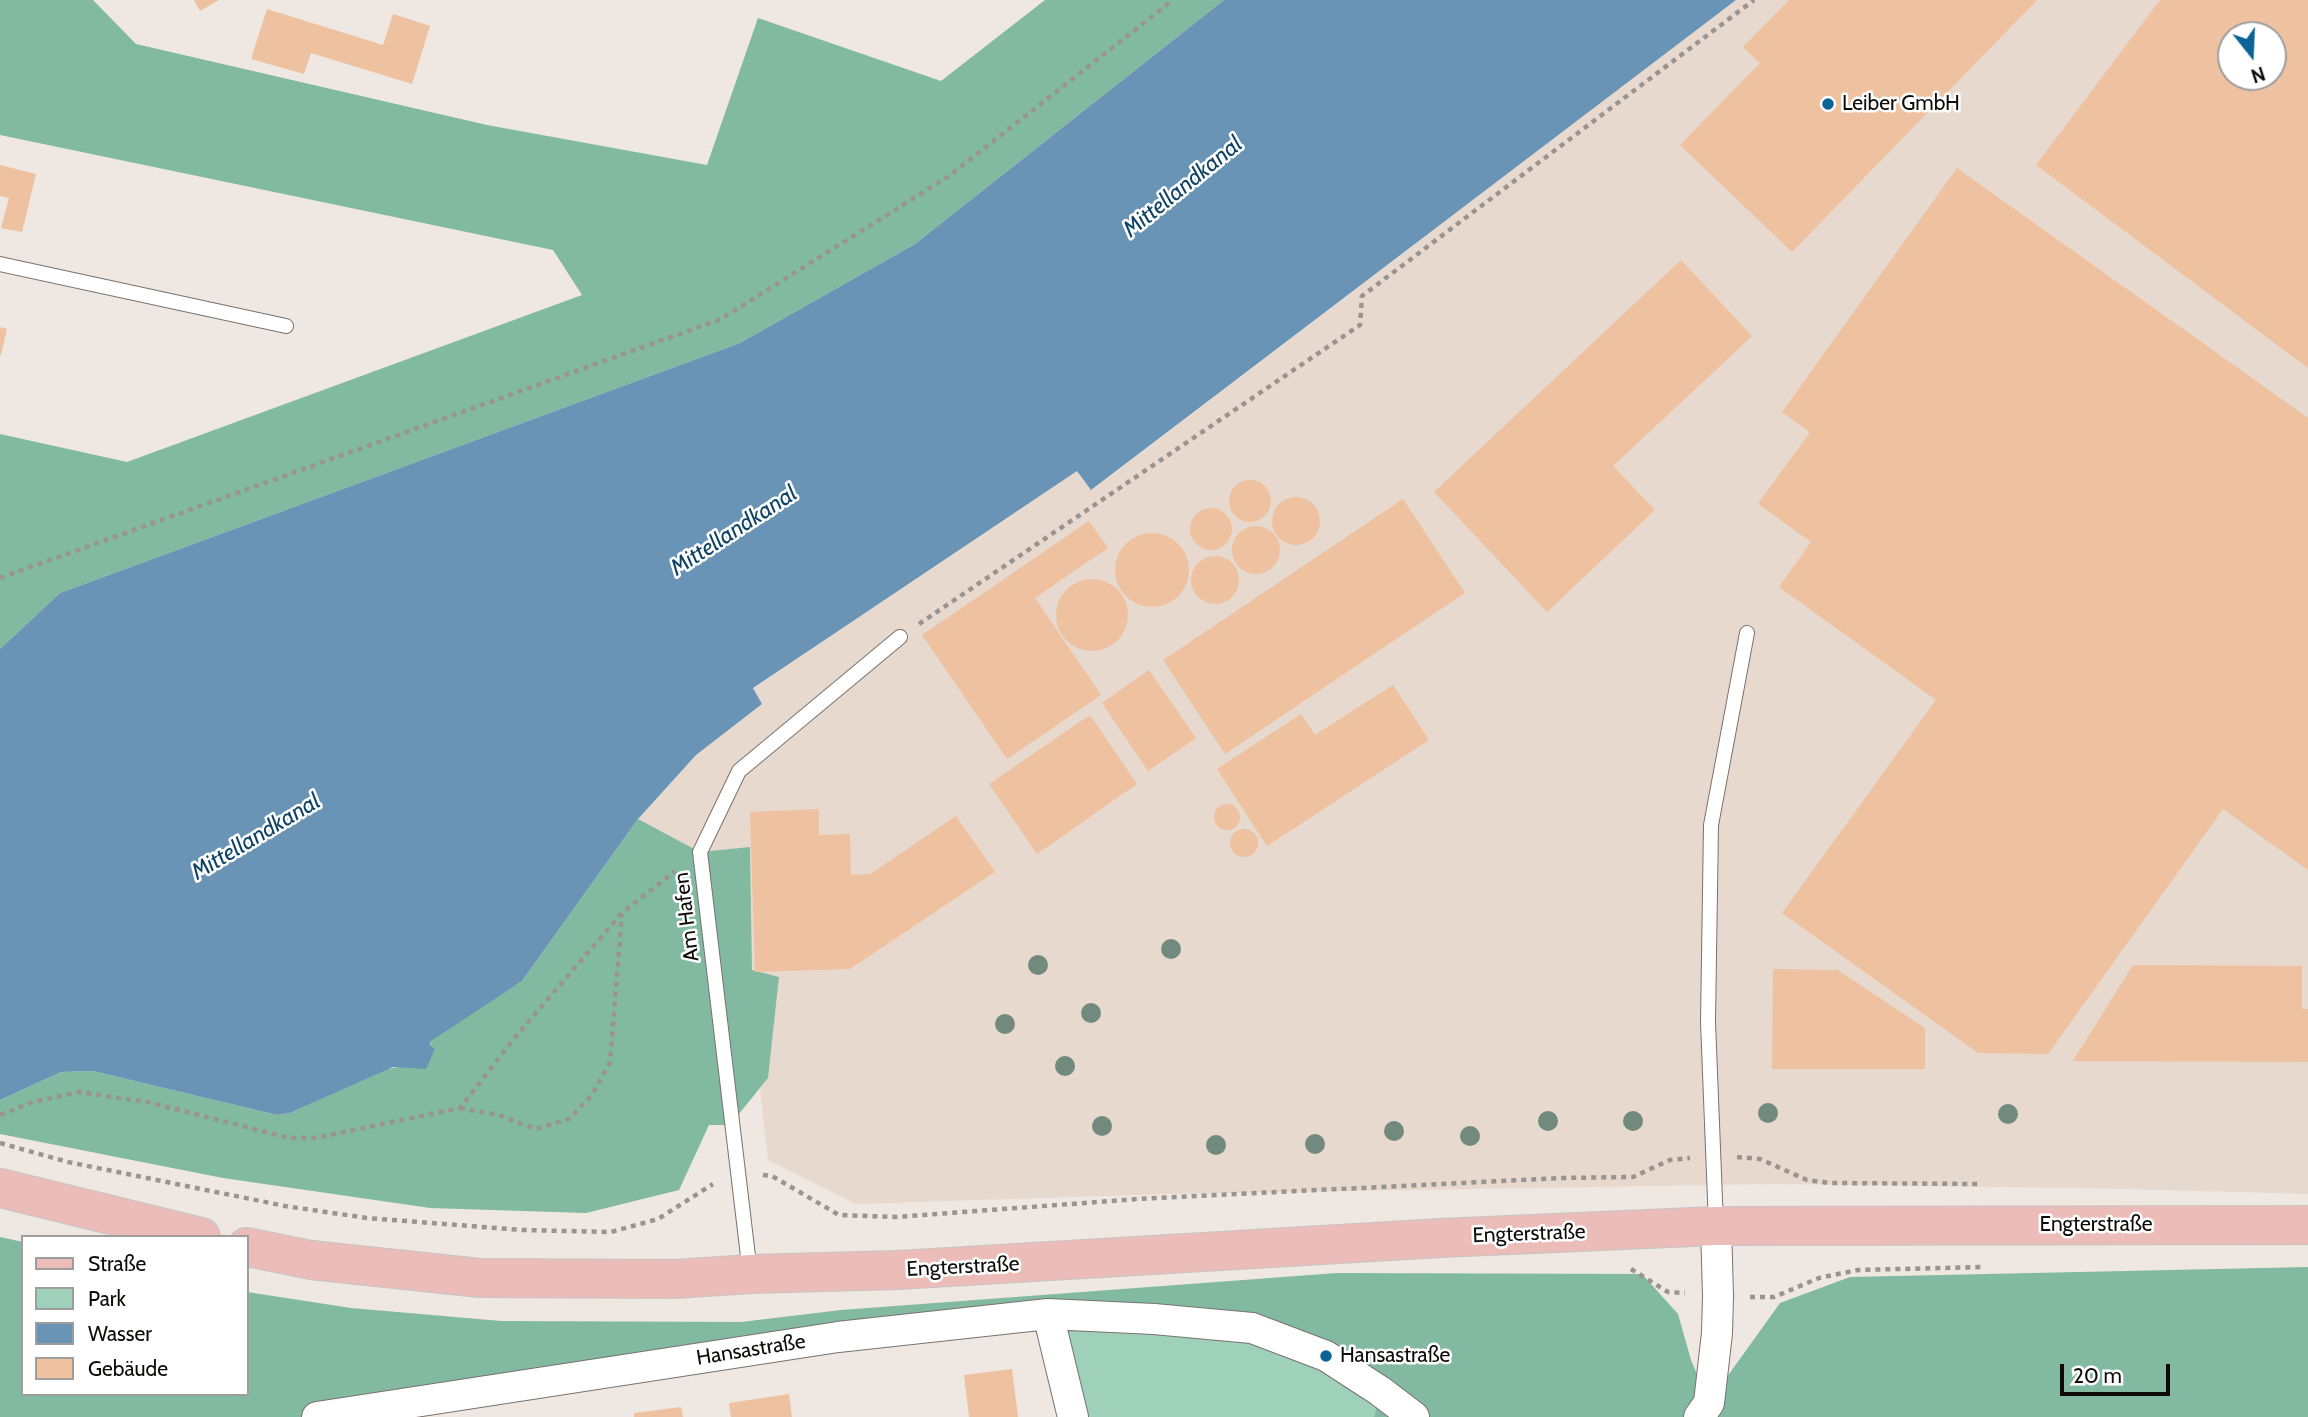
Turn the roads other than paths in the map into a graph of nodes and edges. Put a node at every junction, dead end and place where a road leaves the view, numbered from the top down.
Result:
1 (0, 264) edge
2 (286, 326) dead end
3 (1747, 633) dead end
4 (900, 637) road end
5 (0, 1188) edge
6 (2308, 1225) edge
7 (1716, 1226) junction
8 (193, 1235) edge
9 (248, 1247) edge
10 (751, 1274) junction
11 (1048, 1314) junction
12 (317, 1417) edge
13 (1073, 1417) edge
14 (1414, 1417) edge
15 (1699, 1417) edge

1 - 2 lane
3 - 7 lane
4 - 10 lane, Am Hafen
5 - 8 main road
6 - 7 main road, Engterstraße
7 - 10 main road, Engterstraße
7 - 15 street
9 - 10 main road, Engterstraße
11 - 12 street, Hansastraße
11 - 13 street
11 - 14 street, Hansastraße

